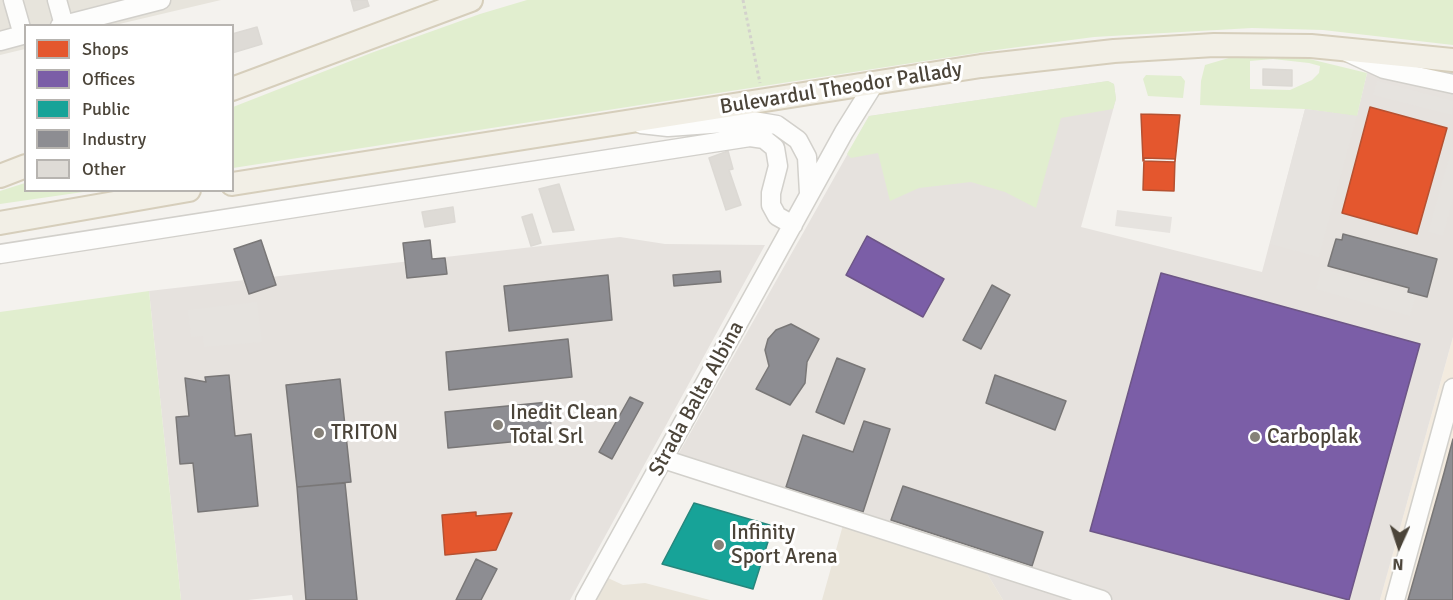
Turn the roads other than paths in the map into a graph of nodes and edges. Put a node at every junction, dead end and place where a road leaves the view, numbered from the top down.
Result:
1 (14, 0) edge
2 (57, 0) edge
3 (161, 0) edge
4 (471, 0) edge
5 (62, 24) edge
6 (66, 24) edge
7 (24, 34) edge
8 (0, 41) edge
9 (1341, 48) junction
10 (1453, 60) edge
11 (874, 84) junction
12 (1453, 84) edge
13 (234, 88) edge
14 (635, 123) junction
15 (24, 160) edge
16 (0, 167) edge
17 (24, 167) edge
18 (0, 176) edge
19 (234, 183) edge
20 (177, 192) edge
21 (808, 198) junction
22 (130, 200) junction
23 (0, 212) edge
24 (0, 224) edge
25 (793, 225) junction
26 (0, 254) edge
27 (1453, 388) edge
28 (663, 459) junction
29 (585, 600) edge
30 (1102, 600) edge
31 (1395, 600) edge

1 - 7 street
2 - 5 street
3 - 6 street
4 - 13 main road
7 - 8 street
9 - 10 main road, Bulevardul Theodor Pallady
9 - 11 main road, Bulevardul Theodor Pallady
9 - 12 street
11 - 14 main road, Bulevardul Theodor Pallady
11 - 21 street, Strada Balta Albina
14 - 19 main road, Bulevardul Theodor Pallady
14 - 21 street, Strada Balta Albina
15 - 16 main road
17 - 18 main road
20 - 22 main road
21 - 25 street, Strada Balta Albina
22 - 23 main road
22 - 24 main road
25 - 26 street
25 - 28 street, Strada Balta Albina
27 - 31 street
28 - 29 street, Strada Balta Albina
28 - 30 street

